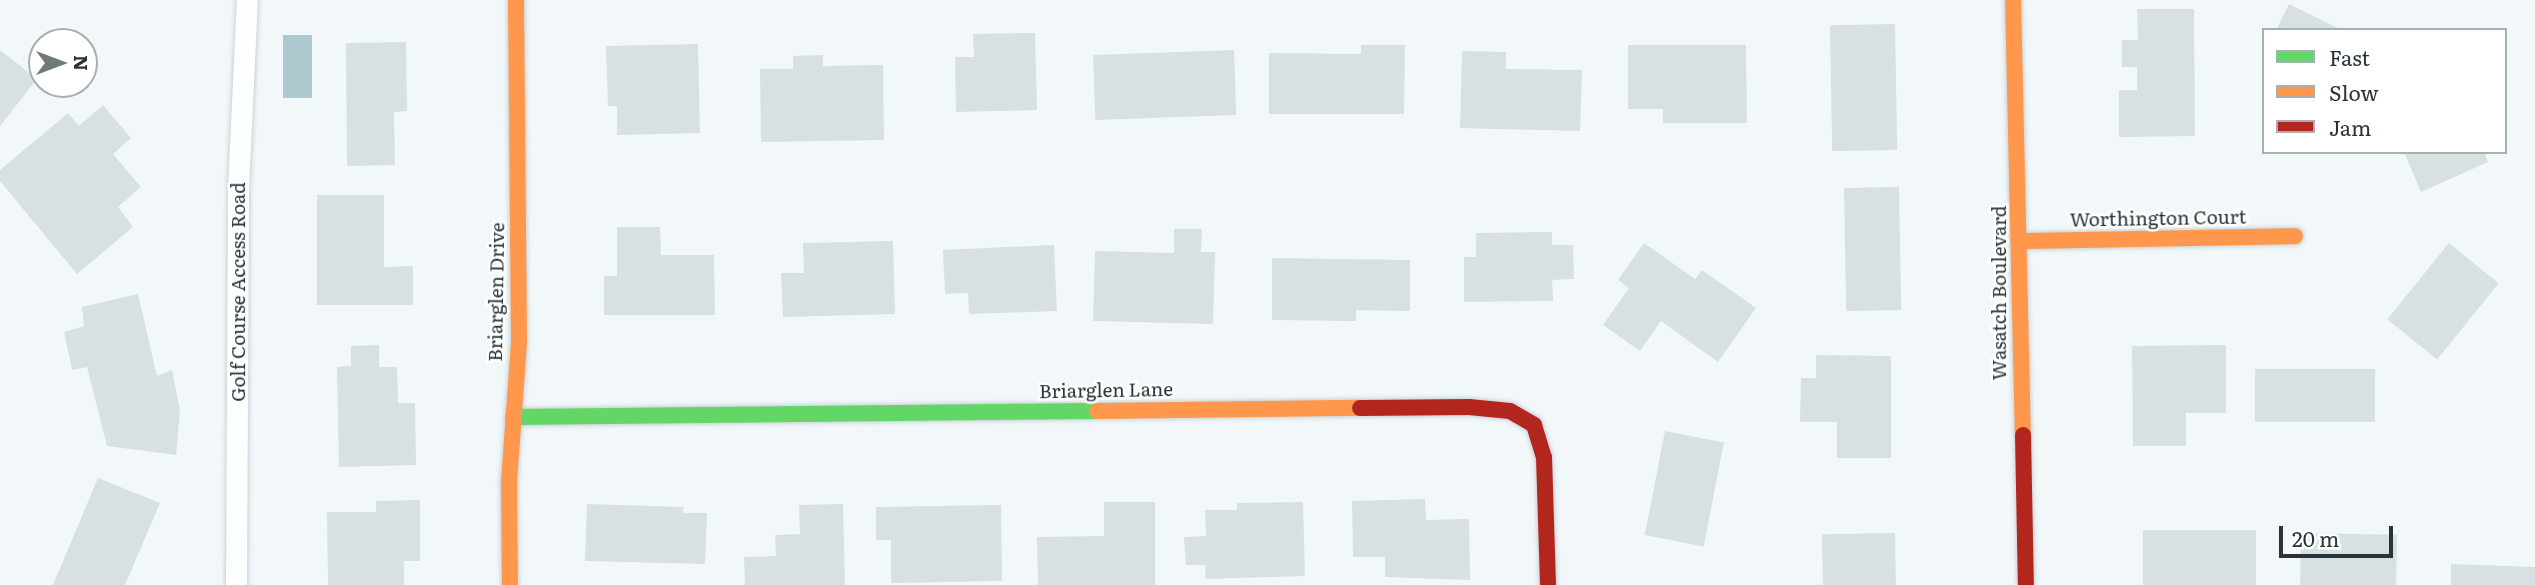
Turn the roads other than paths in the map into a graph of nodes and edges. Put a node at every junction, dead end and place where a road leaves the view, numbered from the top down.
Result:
1 (247, 0) edge
2 (516, 0) edge
3 (2013, 0) edge
4 (2295, 236) dead end
5 (2021, 241) junction
6 (513, 417) junction
7 (236, 585) edge
8 (510, 585) edge
9 (1548, 585) edge
10 (2026, 585) edge

1 - 7 lane, Golf Course Access Road
2 - 6 street, Briarglen Drive
3 - 5 street, Wasatch Boulevard
4 - 5 street, Worthington Court
5 - 10 street, Wasatch Boulevard
6 - 8 street, Briarglen Drive
6 - 9 street, Briarglen Lane

